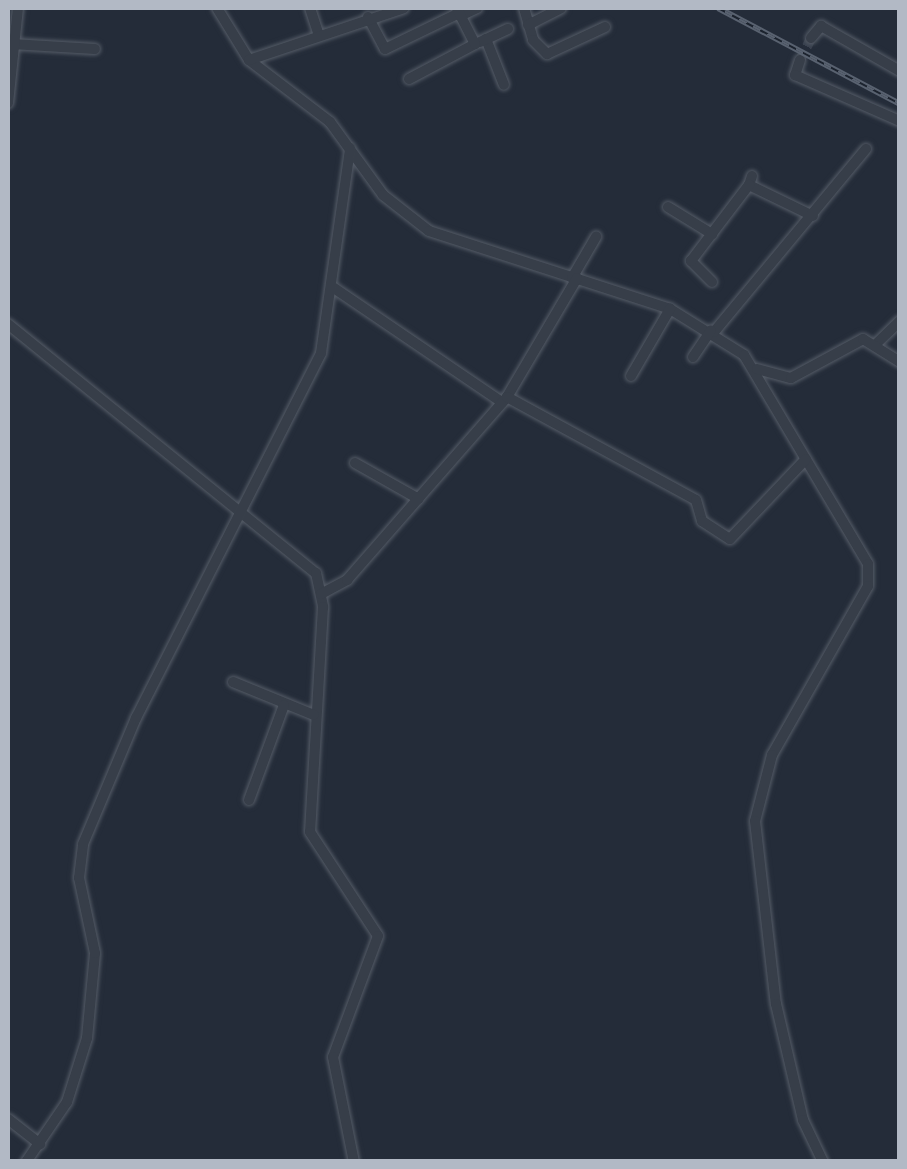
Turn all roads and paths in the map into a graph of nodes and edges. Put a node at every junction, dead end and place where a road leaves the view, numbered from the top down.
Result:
1 (18, 8) edge
2 (217, 8) edge
3 (310, 8) edge
4 (353, 8) edge
5 (404, 8) edge
6 (476, 8) edge
7 (524, 8) edge
8 (561, 8) edge
9 (387, 11) edge
10 (458, 12) edge
11 (368, 18) junction
12 (350, 21) junction
13 (528, 24) junction
14 (604, 27) dead end
15 (508, 29) dead end
16 (318, 32) junction
17 (811, 38) dead end
18 (481, 42) junction
19 (12, 44) junction
20 (95, 50) dead end
21 (248, 60) junction
22 (800, 60) dead end
23 (900, 71) edge
24 (409, 79) dead end
25 (504, 84) dead end
26 (8, 103) edge
27 (900, 122) edge
28 (350, 148) junction
29 (866, 149) dead end
30 (668, 207) dead end
31 (813, 216) junction
32 (712, 234) junction
33 (596, 237) dead end
34 (575, 278) junction
35 (712, 282) dead end
36 (331, 286) junction
37 (670, 309) junction
38 (900, 320) edge
39 (8, 324) edge
40 (712, 331) junction
41 (876, 344) junction
42 (693, 358) dead end
43 (900, 362) edge
44 (757, 369) junction
45 (631, 376) dead end
46 (505, 400) junction
47 (806, 459) junction
48 (354, 462) dead end
49 (420, 499) junction
50 (245, 514) junction
51 (321, 594) junction
52 (233, 682) dead end
53 (284, 704) junction
54 (314, 715) junction
55 (248, 800) dead end
56 (8, 1119) edge
57 (40, 1144) junction
58 (26, 1162) edge
59 (354, 1162) edge
60 (823, 1162) edge

1 - 19 street
2 - 21 street
3 - 16 street
4 - 12 street
5 - 9 street
6 - 10 street
7 - 13 street
8 - 13 street
9 - 11 street
10 - 11 street
10 - 18 street
11 - 12 street
12 - 16 street
13 - 14 street
15 - 18 street
16 - 21 street
17 - 23 street
18 - 24 street
18 - 25 street
19 - 20 street
19 - 26 street
21 - 28 street
22 - 27 street
28 - 34 street
28 - 36 street
29 - 31 street
30 - 32 street
31 - 32 street
31 - 40 street
32 - 35 street
33 - 34 street
34 - 37 street
34 - 46 street
36 - 46 street
36 - 50 street
37 - 40 street
37 - 45 street
38 - 41 street
39 - 50 street
40 - 42 street
40 - 44 street
41 - 43 street
41 - 44 street
44 - 47 street
46 - 47 street
46 - 49 street
47 - 60 street
48 - 49 street
49 - 51 street
50 - 51 street
50 - 57 street
51 - 54 street
52 - 53 street
53 - 54 street
53 - 55 street
54 - 59 street
56 - 57 street
57 - 58 street

